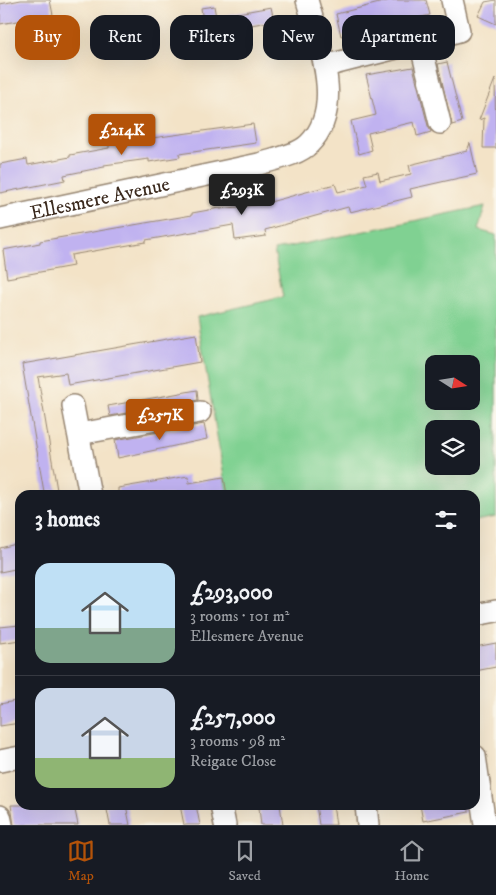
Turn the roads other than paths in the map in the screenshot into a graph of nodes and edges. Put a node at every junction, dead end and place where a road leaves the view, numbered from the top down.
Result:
1 (307, 0) edge
2 (452, 0) edge
3 (455, 32) edge
4 (349, 60) edge
5 (424, 60) edge
6 (325, 66) junction
7 (440, 123) dead end
8 (0, 219) edge
9 (73, 406) dead end
10 (200, 412) dead end
11 (79, 434) junction
12 (89, 490) edge
13 (496, 612) edge
14 (480, 614) edge
15 (15, 758) edge
16 (0, 761) edge
17 (480, 769) edge
18 (488, 789) edge
19 (222, 810) edge
20 (366, 810) edge
21 (0, 816) edge
22 (2, 825) edge
23 (225, 825) edge
24 (368, 825) edge
25 (485, 825) edge

1 - 6 street, Ellesmere Avenue
2 - 3 street
4 - 6 street
5 - 7 street
6 - 8 street, Ellesmere Avenue
9 - 11 street
10 - 11 street
11 - 12 street
13 - 14 street
15 - 16 street
17 - 18 street
18 - 25 street
19 - 23 street
20 - 24 street
21 - 22 street

